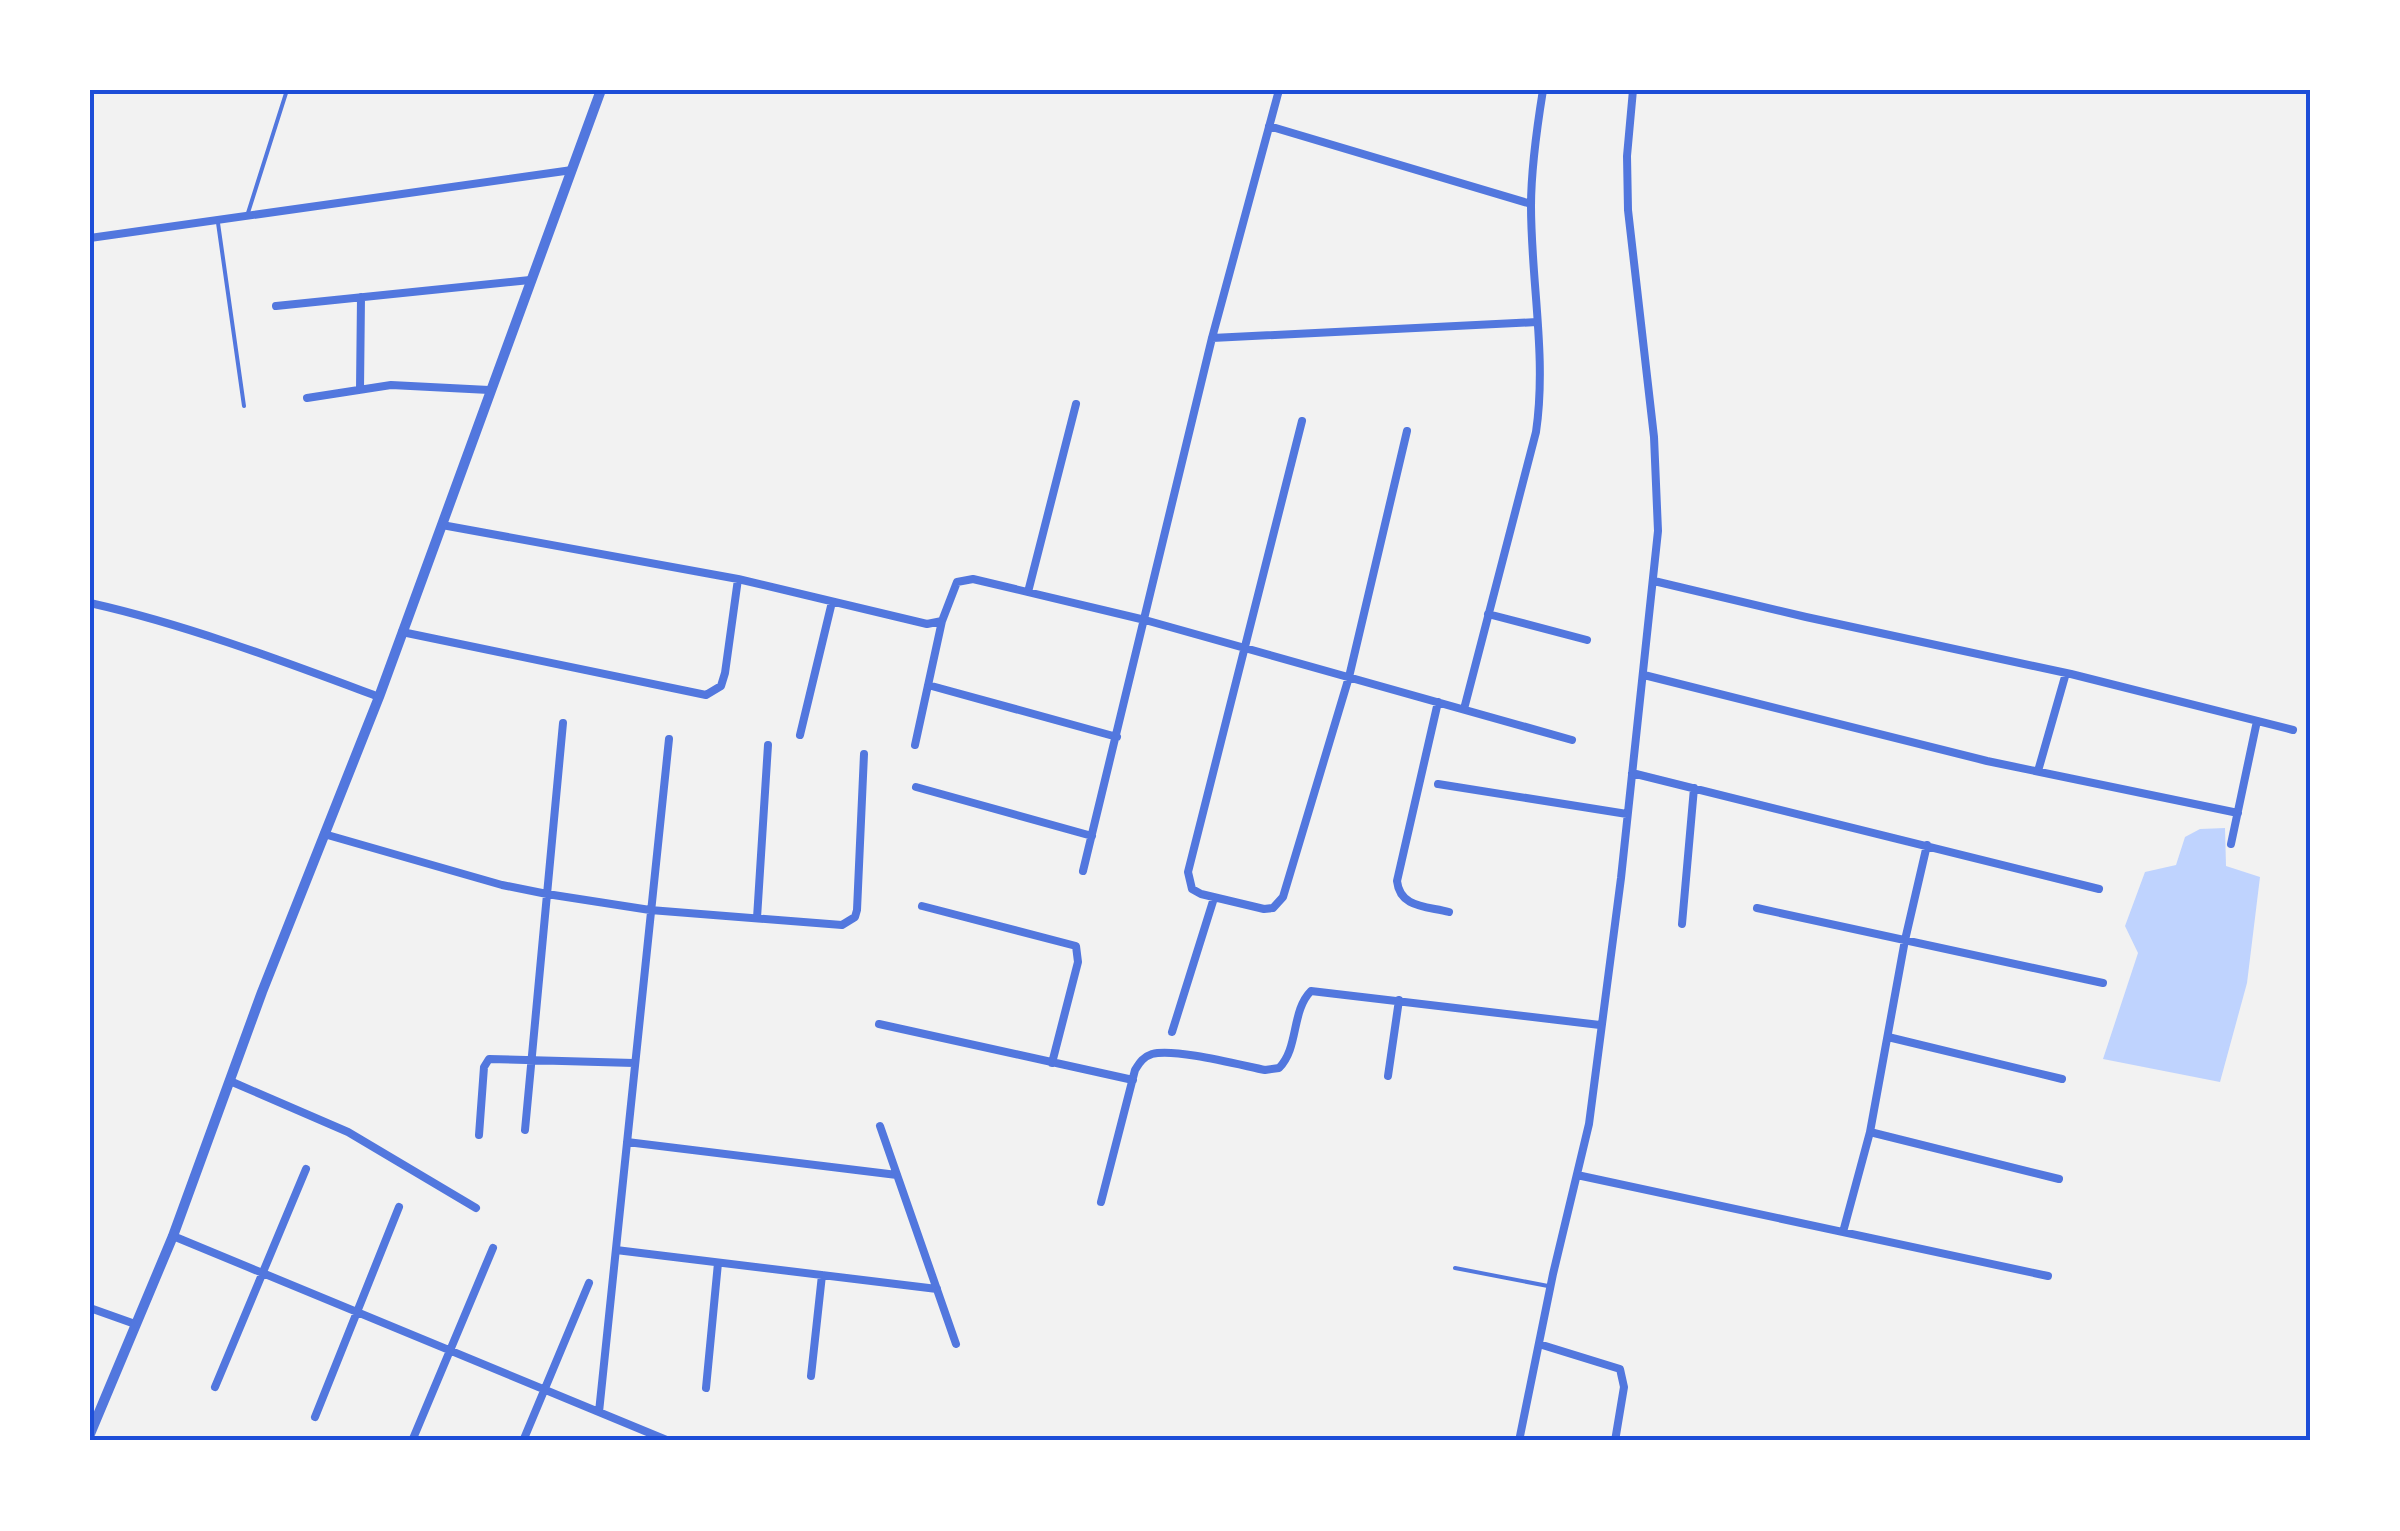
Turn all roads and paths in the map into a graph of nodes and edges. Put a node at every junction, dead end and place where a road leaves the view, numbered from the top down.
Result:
1 (287, 90) edge
2 (601, 90) edge
3 (1279, 90) edge
4 (1543, 90) edge
5 (1633, 90) edge
6 (1269, 126) junction
7 (572, 170) junction
8 (1531, 204) junction
9 (247, 216) junction
10 (218, 220) junction
11 (90, 238) edge
12 (530, 280) junction
13 (362, 297) junction
14 (276, 306) dead end
15 (1537, 322) junction
16 (1212, 338) junction
17 (360, 389) junction
18 (489, 390) junction
19 (308, 398) dead end
20 (1076, 404) dead end
21 (244, 406) dead end
22 (1302, 421) dead end
23 (1407, 431) dead end
24 (442, 526) junction
25 (738, 579) junction
26 (1654, 580) junction
27 (1028, 592) junction
28 (832, 602) junction
29 (90, 603) edge
30 (1488, 614) junction
31 (1145, 620) junction
32 (942, 621) junction
33 (402, 632) junction
34 (1587, 640) dead end
35 (1245, 650) junction
36 (2066, 673) junction
37 (1644, 674) junction
38 (1349, 677) junction
39 (928, 684) junction
40 (378, 697) junction
41 (1438, 702) junction
42 (1464, 709) junction
43 (2257, 721) junction
44 (563, 723) dead end
45 (2293, 730) dead end
46 (800, 735) dead end
47 (1117, 737) junction
48 (670, 739) dead end
49 (1572, 740) dead end
50 (915, 745) dead end
51 (768, 746) dead end
52 (864, 754) dead end
53 (2038, 772) junction
54 (1632, 773) junction
55 (1438, 784) dead end
56 (916, 788) dead end
57 (1694, 788) junction
58 (2238, 812) junction
59 (1627, 814) junction
60 (324, 834) junction
61 (1092, 836) junction
62 (2231, 844) dead end
63 (1927, 845) junction
64 (1083, 871) dead end
65 (2099, 889) dead end
66 (547, 894) junction
67 (1214, 898) junction
68 (922, 906) dead end
69 (1757, 908) dead end
70 (650, 910) junction
71 (1448, 912) dead end
72 (756, 918) junction
73 (1682, 924) dead end
74 (1905, 940) junction
75 (2103, 984) dead end
76 (1398, 1000) junction
77 (879, 1024) dead end
78 (1600, 1025) junction
79 (1172, 1032) dead end
80 (1888, 1037) junction
81 (532, 1058) junction
82 (1052, 1062) junction
83 (634, 1063) junction
84 (1388, 1076) dead end
85 (2062, 1079) dead end
86 (1132, 1080) junction
87 (230, 1081) junction
88 (880, 1126) dead end
89 (525, 1130) dead end
90 (1870, 1132) junction
91 (479, 1135) dead end
92 (626, 1142) junction
93 (306, 1169) dead end
94 (897, 1175) junction
95 (1577, 1175) junction
96 (2059, 1179) dead end
97 (1101, 1202) dead end
98 (399, 1207) dead end
99 (476, 1208) dead end
100 (1844, 1232) junction
101 (173, 1236) junction
102 (492, 1248) dead end
103 (616, 1250) junction
104 (718, 1263) junction
105 (1455, 1268) dead end
106 (262, 1272) junction
107 (822, 1275) junction
108 (2048, 1276) dead end
109 (589, 1283) dead end
110 (1550, 1287) junction
111 (937, 1289) junction
112 (90, 1308) edge
113 (356, 1312) junction
114 (135, 1324) junction
115 (956, 1344) dead end
116 (1538, 1344) junction
117 (450, 1350) junction
118 (812, 1376) dead end
119 (215, 1387) dead end
120 (706, 1388) dead end
121 (545, 1390) junction
122 (600, 1412) junction
123 (315, 1417) dead end
124 (642, 1430) junction
125 (90, 1434) edge
126 (412, 1441) edge
127 (523, 1441) edge
128 (637, 1441) edge
129 (669, 1441) edge
130 (1519, 1441) edge
131 (1615, 1441) edge

1 - 9 lane
2 - 7 street
3 - 6 street
4 - 8 street
5 - 26 street
6 - 8 street
6 - 16 street
7 - 9 street
7 - 12 street
8 - 15 street
9 - 10 street
10 - 11 street
10 - 21 lane
12 - 13 street
12 - 18 street
13 - 14 street
13 - 17 street
15 - 16 street
15 - 30 street
16 - 31 street
17 - 18 street
17 - 19 street
18 - 24 street
20 - 27 street
22 - 35 street
23 - 38 street
24 - 25 street
24 - 33 street
25 - 28 street
25 - 33 street
26 - 36 street
26 - 37 street
27 - 31 street
27 - 32 street
28 - 32 street
28 - 46 street
29 - 40 street
30 - 34 street
30 - 42 street
31 - 35 street
31 - 47 street
32 - 39 street
33 - 40 street
35 - 38 street
35 - 67 street
36 - 43 street
36 - 53 street
37 - 53 street
37 - 54 street
38 - 41 street
38 - 67 street
39 - 47 street
39 - 50 street
40 - 60 street
41 - 42 street
41 - 71 street
42 - 49 street
43 - 45 street
43 - 58 street
44 - 66 street
47 - 61 street
48 - 70 street
51 - 72 street
52 - 72 street
53 - 58 street
54 - 57 street
54 - 59 street
55 - 59 street
56 - 61 street
57 - 63 street
57 - 73 street
58 - 62 street
59 - 78 street
60 - 66 street
60 - 87 street
61 - 64 street
63 - 65 street
63 - 74 street
66 - 70 street
66 - 81 street
67 - 79 street
68 - 82 street
69 - 74 street
70 - 72 street
70 - 83 street
74 - 75 street
74 - 80 street
76 - 78 street
76 - 84 street
76 - 86 street
77 - 82 street
78 - 95 street
80 - 85 street
80 - 90 street
81 - 83 street
81 - 89 street
81 - 91 street
82 - 86 street
83 - 92 street
86 - 97 street
87 - 99 street
87 - 101 street
88 - 94 street
90 - 96 street
90 - 100 street
92 - 94 street
92 - 103 street
93 - 106 street
94 - 111 street
95 - 100 street
95 - 110 street
98 - 113 street
100 - 108 street
101 - 106 street
101 - 114 street
102 - 117 street
103 - 104 street
103 - 122 street
104 - 107 street
104 - 120 street
105 - 110 lane
106 - 113 street
106 - 119 street
107 - 111 street
107 - 118 street
109 - 121 street
110 - 116 street
111 - 115 street
112 - 114 street
113 - 117 street
113 - 123 street
114 - 125 street
116 - 130 street
116 - 131 street
117 - 121 street
117 - 126 street
121 - 122 street
121 - 127 street
122 - 124 street
124 - 128 street
124 - 129 street

